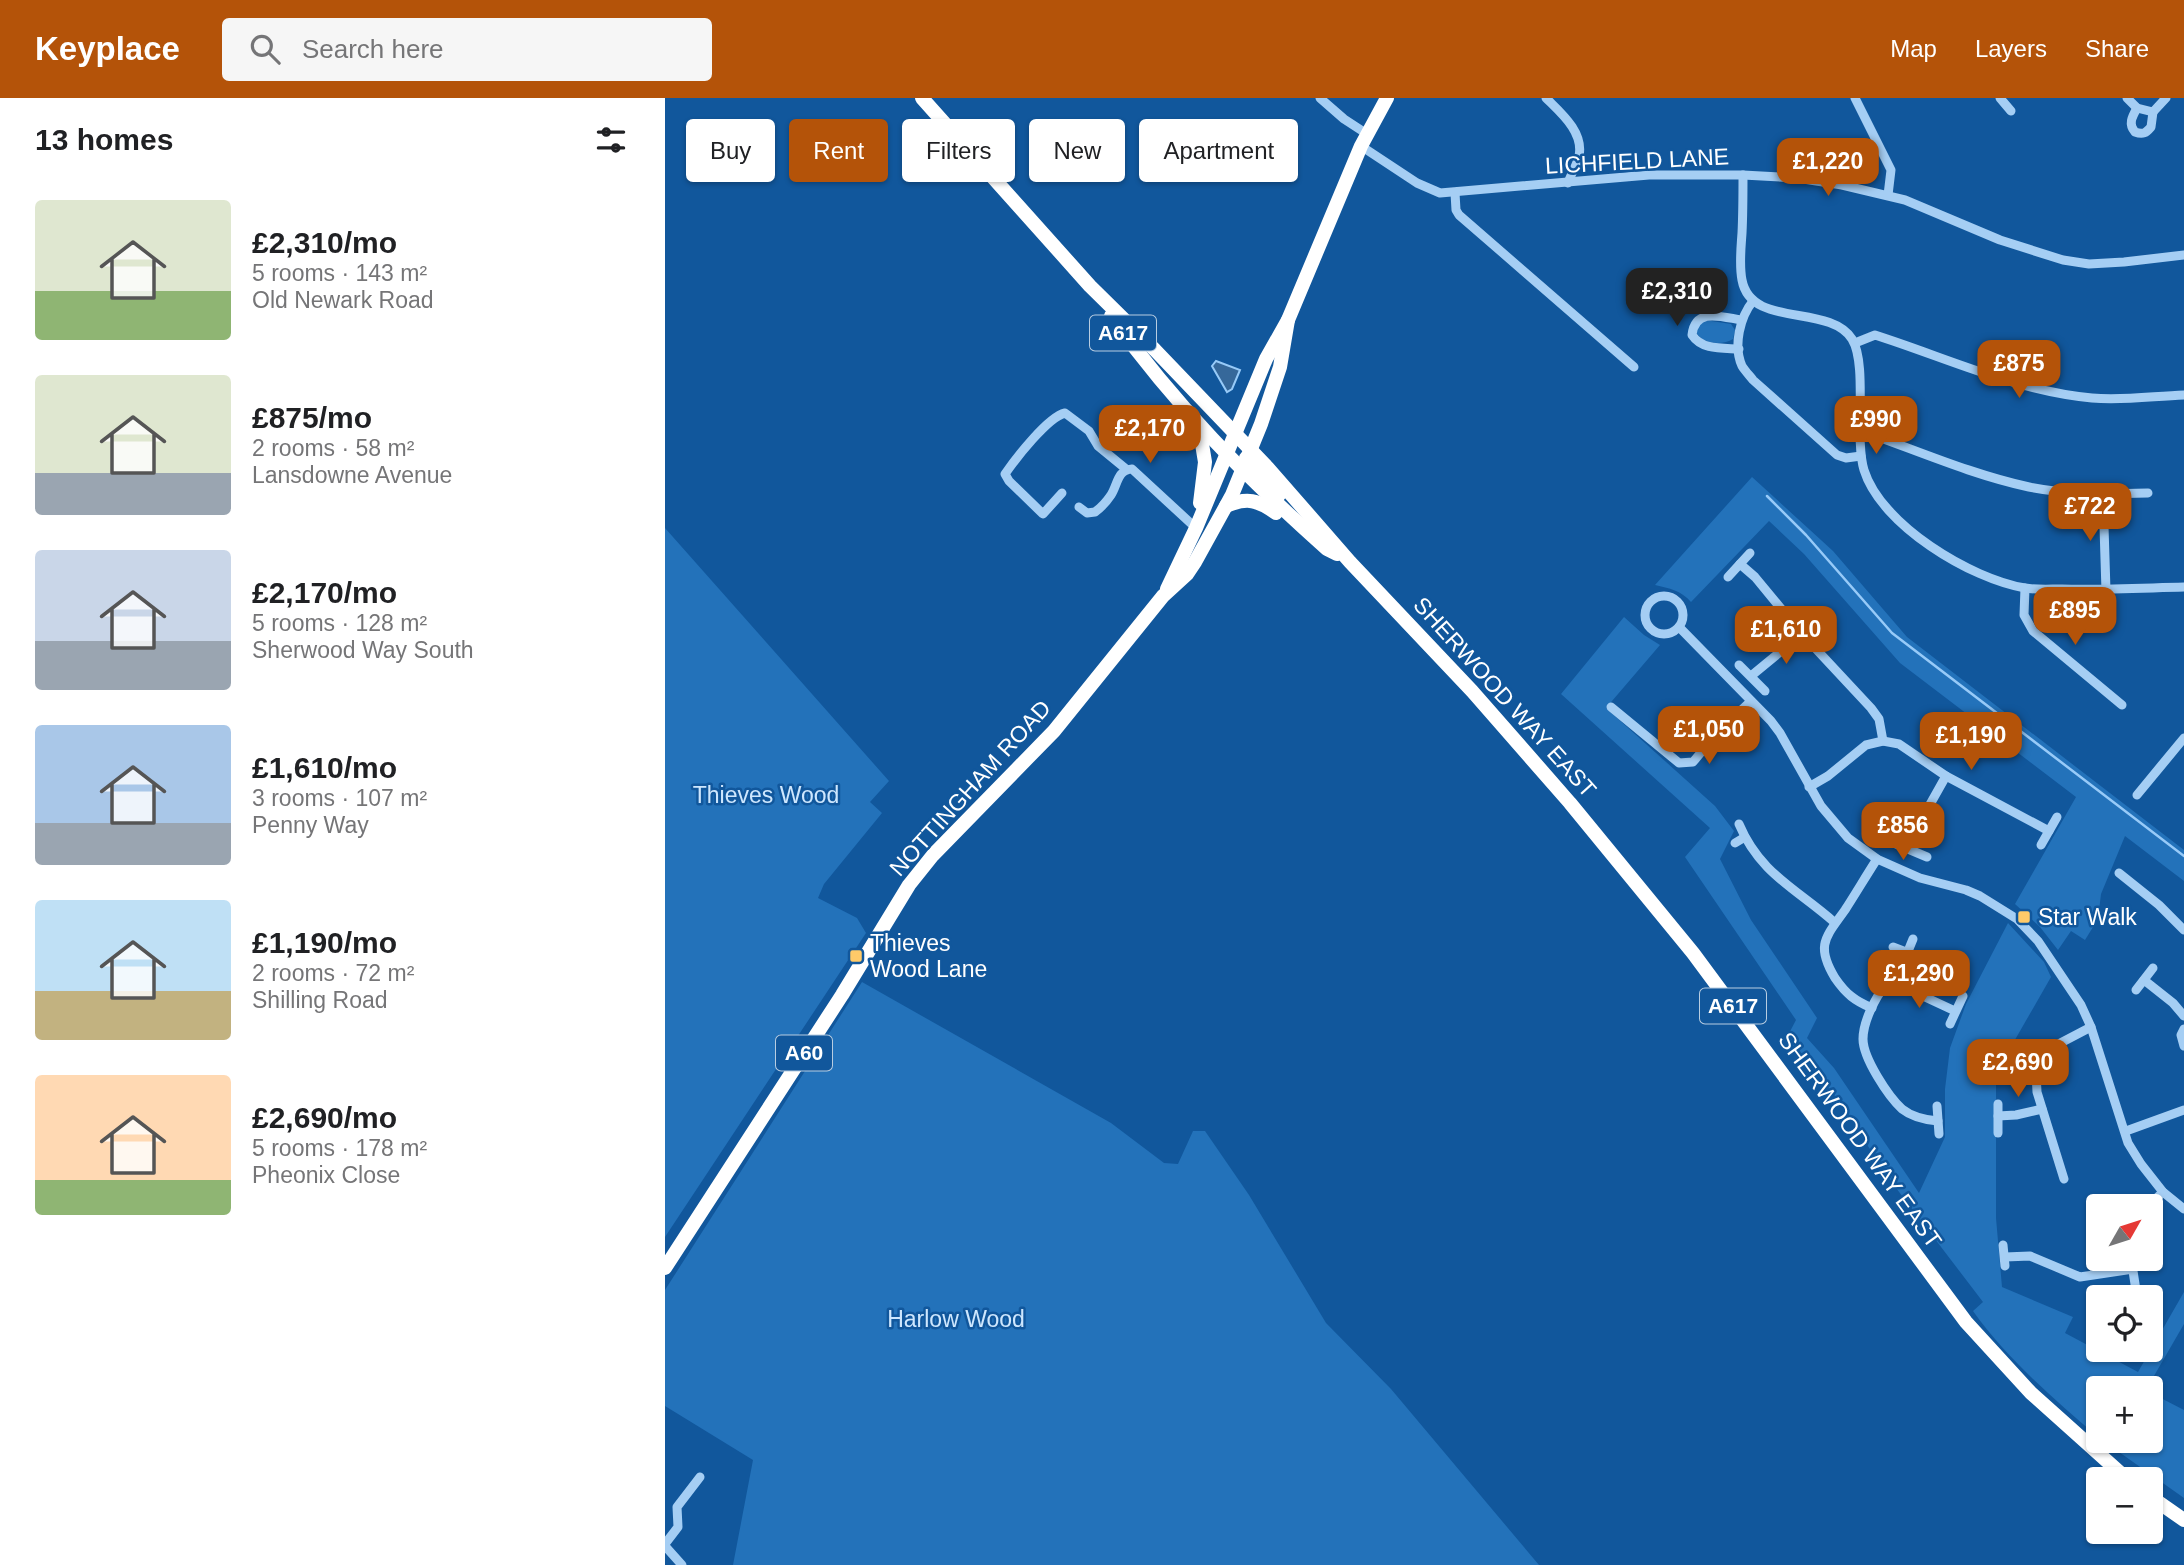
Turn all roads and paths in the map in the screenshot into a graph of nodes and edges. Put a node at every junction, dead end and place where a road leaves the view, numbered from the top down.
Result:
1 (922, 98) edge
2 (1320, 98) edge
3 (1387, 98) edge
4 (1546, 98) edge
5 (1855, 98) edge
6 (2000, 98) edge
7 (2127, 98) edge
8 (2166, 98) edge
9 (2011, 111) dead end
10 (1364, 140) junction
11 (1743, 175) junction
12 (1568, 183) junction
13 (1455, 193) junction
14 (1888, 195) junction
15 (2184, 255) edge
16 (1090, 286) junction
17 (1753, 301) junction
18 (1288, 320) junction
19 (1741, 320) junction
20 (1854, 343) junction
21 (1739, 349) junction
22 (1634, 367) dead end
23 (2184, 395) edge
24 (1198, 425) junction
25 (1861, 434) junction
26 (1238, 452) junction
27 (1861, 456) junction
28 (1126, 469) junction
29 (2148, 493) dead end
30 (1062, 494) dead end
31 (2103, 494) junction
32 (1226, 506) junction
33 (1079, 507) dead end
34 (1196, 528) junction
35 (1305, 529) junction
36 (1212, 535) junction
37 (1749, 553) dead end
38 (1350, 562) junction
39 (1740, 564) junction
40 (1728, 577) dead end
41 (2184, 587) edge
42 (2025, 588) junction
43 (2106, 591) junction
44 (1163, 596) junction
45 (1679, 627) junction
46 (1802, 634) junction
47 (1739, 664) dead end
48 (1751, 676) junction
49 (1765, 691) dead end
50 (1751, 701) junction
51 (2122, 705) dead end
52 (1611, 707) dead end
53 (2184, 738) edge
54 (1883, 741) junction
55 (1946, 776) junction
56 (1809, 787) junction
57 (2137, 794) dead end
58 (2057, 817) dead end
59 (1739, 824) dead end
60 (2049, 831) junction
61 (1745, 837) junction
62 (1889, 841) dead end
63 (1735, 843) dead end
64 (2041, 845) dead end
65 (1906, 847) junction
66 (1927, 857) dead end
67 (1877, 859) junction
68 (2119, 873) dead end
69 (2128, 881) junction
70 (2121, 890) dead end
71 (1834, 922) junction
72 (2184, 930) edge
73 (1913, 939) dead end
74 (1893, 947) dead end
75 (1906, 952) junction
76 (2153, 968) dead end
77 (2144, 980) junction
78 (1895, 983) junction
79 (2136, 990) dead end
80 (1963, 996) dead end
81 (1872, 1008) junction
82 (1955, 1011) junction
83 (2184, 1016) edge
84 (1950, 1024) dead end
85 (2091, 1027) junction
86 (2184, 1029) edge
87 (2184, 1046) edge
88 (1998, 1104) dead end
89 (1937, 1106) dead end
90 (2042, 1109) junction
91 (2184, 1110) edge
92 (1998, 1116) junction
93 (1938, 1121) junction
94 (2126, 1130) junction
95 (1999, 1133) dead end
96 (1939, 1134) dead end
97 (2064, 1179) dead end
98 (2163, 1192) joint
99 (2184, 1209) edge
100 (2003, 1245) dead end
101 (665, 1268) edge
102 (2120, 1271) edge
103 (2114, 1467) edge
104 (700, 1477) dead end
105 (2163, 1505) edge
106 (2184, 1520) edge
107 (665, 1545) edge
108 (682, 1565) edge

1 - 16 highway, A617
2 - 10 street, LICHFIELD LANE
3 - 10 highway, NOTTINGHAM ROAD / A60
4 - 12 street
5 - 14 street
6 - 9 street
7 - 8 street
10 - 13 street, LICHFIELD LANE
10 - 18 highway, NOTTINGHAM ROAD / A60
11 - 12 street, LICHFIELD LANE
11 - 14 street, LICHFIELD LANE
11 - 17 street
12 - 13 street, LICHFIELD LANE
13 - 22 street
14 - 15 street, LICHFIELD LANE
16 - 24 highway, A617
16 - 26 highway, A617
17 - 19 street
17 - 20 street
18 - 26 highway, NOTTINGHAM ROAD / A60
18 - 26 highway, NOTTINGHAM ROAD / A60
19 - 21 street
19 - 21 street
20 - 23 street
20 - 25 street
21 - 27 street
24 - 26 highway, A617
24 - 34 highway
25 - 27 street
25 - 31 street
26 - 32 highway, NOTTINGHAM ROAD / A60
26 - 34 highway, NOTTINGHAM ROAD / A60
26 - 35 highway
26 - 38 highway, SHERWOOD WAY EAST / A617
27 - 42 street
28 - 30 street
28 - 33 street
28 - 34 street
29 - 31 street
31 - 43 street
32 - 35 highway
32 - 36 highway, NOTTINGHAM ROAD / A60
34 - 36 street
34 - 44 highway, NOTTINGHAM ROAD / A60
35 - 38 highway, SHERWOOD WAY EAST / A617
36 - 44 highway, NOTTINGHAM ROAD / A60
37 - 39 street
38 - 103 highway, SHERWOOD WAY EAST / A617
39 - 40 street
39 - 46 street
41 - 43 street
42 - 43 street
42 - 51 street
44 - 101 highway, NOTTINGHAM ROAD / A60
45 - 45 street
45 - 50 street
46 - 48 street
46 - 54 street
47 - 48 street
48 - 49 street
50 - 52 street
50 - 56 street
53 - 57 street
54 - 55 street
54 - 56 street
55 - 60 street
55 - 65 street
56 - 67 street
58 - 60 street
59 - 61 street
60 - 64 street
61 - 63 street
61 - 71 street
62 - 65 street
65 - 66 street
67 - 71 street
67 - 85 street
68 - 69 street
69 - 70 street
69 - 72 street
71 - 81 street
73 - 75 street
74 - 75 street
75 - 78 street
76 - 77 street
77 - 79 street
77 - 83 street
78 - 81 street
78 - 82 street
80 - 82 street
81 - 93 street
82 - 84 street
85 - 90 street
85 - 94 street
86 - 87 street
88 - 92 street
89 - 93 street
90 - 92 street
90 - 97 street
91 - 94 street
92 - 95 street
93 - 96 street
94 - 98 street
98 - 99 street
100 - 102 street
104 - 107 street
105 - 106 highway
107 - 108 street

